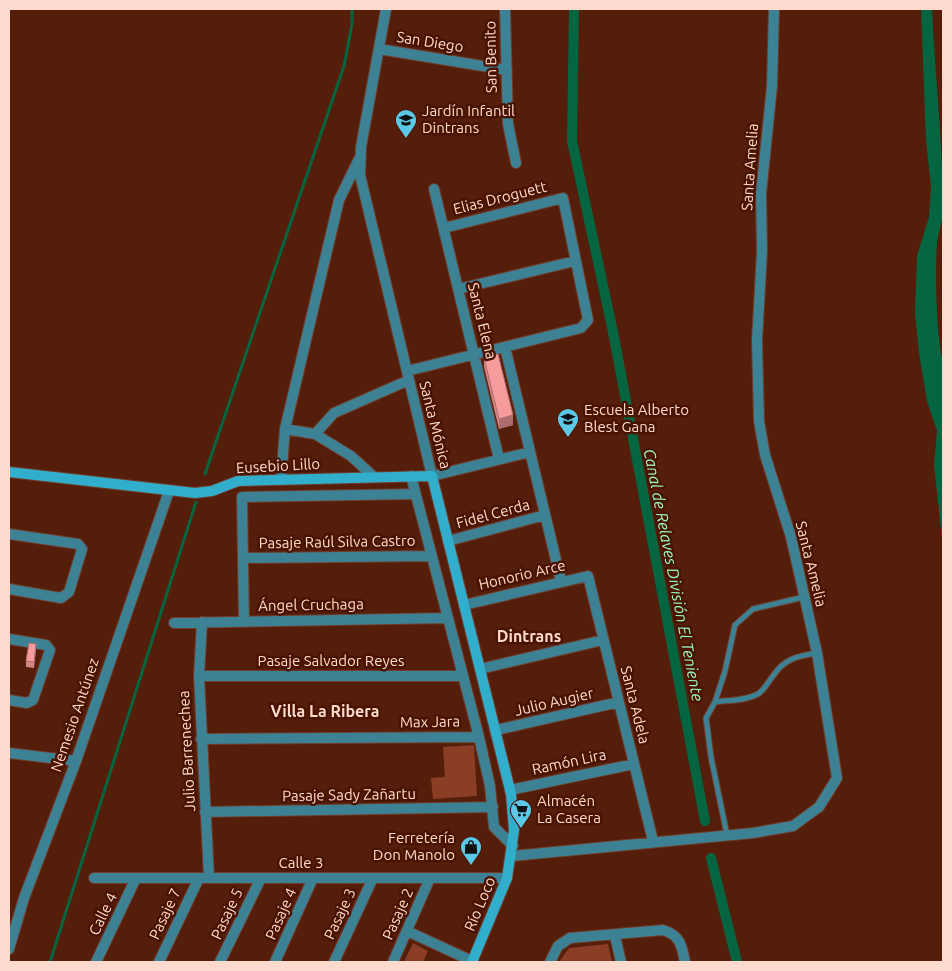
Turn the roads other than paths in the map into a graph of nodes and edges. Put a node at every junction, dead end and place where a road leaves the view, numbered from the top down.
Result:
1 (386, 9) edge
2 (505, 9) edge
3 (774, 9) edge
4 (378, 49) junction
5 (507, 70) junction
6 (360, 156) junction
7 (516, 164) dead end
8 (434, 189) dead end
9 (444, 228) junction
10 (575, 261) junction
11 (458, 288) junction
12 (505, 347) junction
13 (474, 354) junction
14 (408, 375) junction
15 (285, 429) junction
16 (315, 434) junction
17 (530, 452) junction
18 (500, 460) junction
19 (9, 472) edge
20 (411, 476) junction
21 (432, 476) junction
22 (374, 477) junction
23 (281, 479) junction
24 (169, 491) junction
25 (415, 494) junction
26 (545, 515) junction
27 (9, 534) edge
28 (448, 541) junction
29 (432, 556) junction
30 (243, 558) junction
31 (588, 576) joint
32 (561, 581) junction
33 (9, 589) edge
34 (804, 597) junction
35 (464, 605) junction
36 (448, 618) junction
37 (202, 622) junction
38 (244, 622) junction
39 (174, 623) dead end
40 (9, 639) edge
41 (604, 640) junction
42 (817, 653) junction
43 (480, 669) junction
44 (199, 676) junction
45 (463, 676) junction
46 (9, 700) edge
47 (619, 702) junction
48 (715, 702) junction
49 (496, 730) junction
50 (479, 737) junction
51 (201, 740) junction
52 (9, 752) edge
53 (76, 761) junction
54 (634, 764) junction
55 (510, 790) junction
56 (493, 807) junction
57 (205, 812) junction
58 (727, 835) junction
59 (653, 841) junction
60 (512, 851) junction
61 (94, 878) dead end
62 (136, 878) junction
63 (204, 878) junction
64 (260, 878) junction
65 (314, 878) junction
66 (373, 878) junction
67 (430, 878) junction
68 (507, 878) junction
69 (407, 931) junction
70 (615, 936) junction
71 (9, 949) edge
72 (96, 962) edge
73 (159, 962) edge
74 (220, 962) edge
75 (276, 962) edge
76 (334, 962) edge
77 (394, 962) edge
78 (472, 962) edge
79 (550, 962) edge
80 (622, 962) edge
81 (685, 962) edge

1 - 4 street, Santa Mónica
2 - 5 street, San Benito
3 - 34 street, Santa Amelia
4 - 5 street, San Diego
4 - 6 street, Santa Mónica
5 - 7 street, San Benito
6 - 14 street, Santa Mónica
6 - 15 street
8 - 9 street, Santa Elena
9 - 10 street, Elias Droguett
9 - 11 street, Santa Elena
10 - 11 street
10 - 12 street
11 - 13 street, Santa Elena
12 - 13 street
12 - 17 street
13 - 14 street
13 - 18 street, Santa Elena
14 - 16 street
14 - 21 street, Santa Mónica
15 - 16 street
15 - 23 street
16 - 22 street
17 - 18 street
17 - 26 street
18 - 21 street
19 - 24 street, Eusebio Lillo
20 - 21 street, Eusebio Lillo
20 - 22 street, Eusebio Lillo
20 - 25 street
21 - 28 street, Santa Mónica
22 - 23 street, Eusebio Lillo
23 - 24 street, Eusebio Lillo
24 - 53 street, Nemesio Antúnez
25 - 29 street
25 - 30 street
26 - 28 street, Fidel Cerda
26 - 32 street
27 - 33 street
28 - 35 street, Santa Mónica
29 - 30 street, Pasaje Raúl Silva Castro
29 - 36 street
30 - 38 street
31 - 32 street, Honorio Arce
31 - 41 street, Santa Adela
32 - 35 street, Honorio Arce
34 - 42 street, Santa Amelia
34 - 48 lane
35 - 43 street, Santa Mónica
36 - 38 street, Ángel Cruchaga
36 - 45 street
37 - 38 street, Ángel Cruchaga
37 - 39 street, Ángel Cruchaga
37 - 44 street, Julio Barrenechea
40 - 46 street
41 - 43 street
41 - 47 street, Santa Adela
42 - 48 lane
42 - 58 street, Santa Amelia
43 - 49 street, Santa Mónica
44 - 45 street, Pasaje Salvador Reyes
44 - 51 street, Julio Barrenechea
45 - 50 street
47 - 49 street, Julio Augier
47 - 54 street, Santa Adela
48 - 58 lane
49 - 55 street, Santa Mónica
50 - 51 street, Max Jara
50 - 56 street
51 - 57 street, Julio Barrenechea
52 - 53 street
53 - 71 street, Nemesio Antúnez
54 - 55 street, Ramón Lira
54 - 59 street, Santa Adela
55 - 60 street, Santa Mónica
56 - 57 street, Pasaje Sady Zañartu
56 - 60 street
57 - 63 street, Julio Barrenechea
58 - 59 street, Santa Amelia
59 - 60 street, Santa Amelia
60 - 68 street, Río Loco
61 - 62 street, Calle 3
62 - 63 street, Calle 3
62 - 72 street, Calle 4
63 - 64 street, Calle 3
63 - 73 street, Pasaje 7
64 - 65 street, Calle 3
64 - 74 street, Pasaje 5
65 - 66 street, Calle 3
65 - 75 street, Pasaje 4
66 - 67 street, Calle 3
66 - 76 street, Pasaje 3
67 - 68 street, Calle 3
67 - 69 street, Pasaje 2
68 - 78 street, Río Loco
69 - 77 street, Pasaje 2
69 - 78 street
70 - 79 street
70 - 80 street
70 - 81 street

